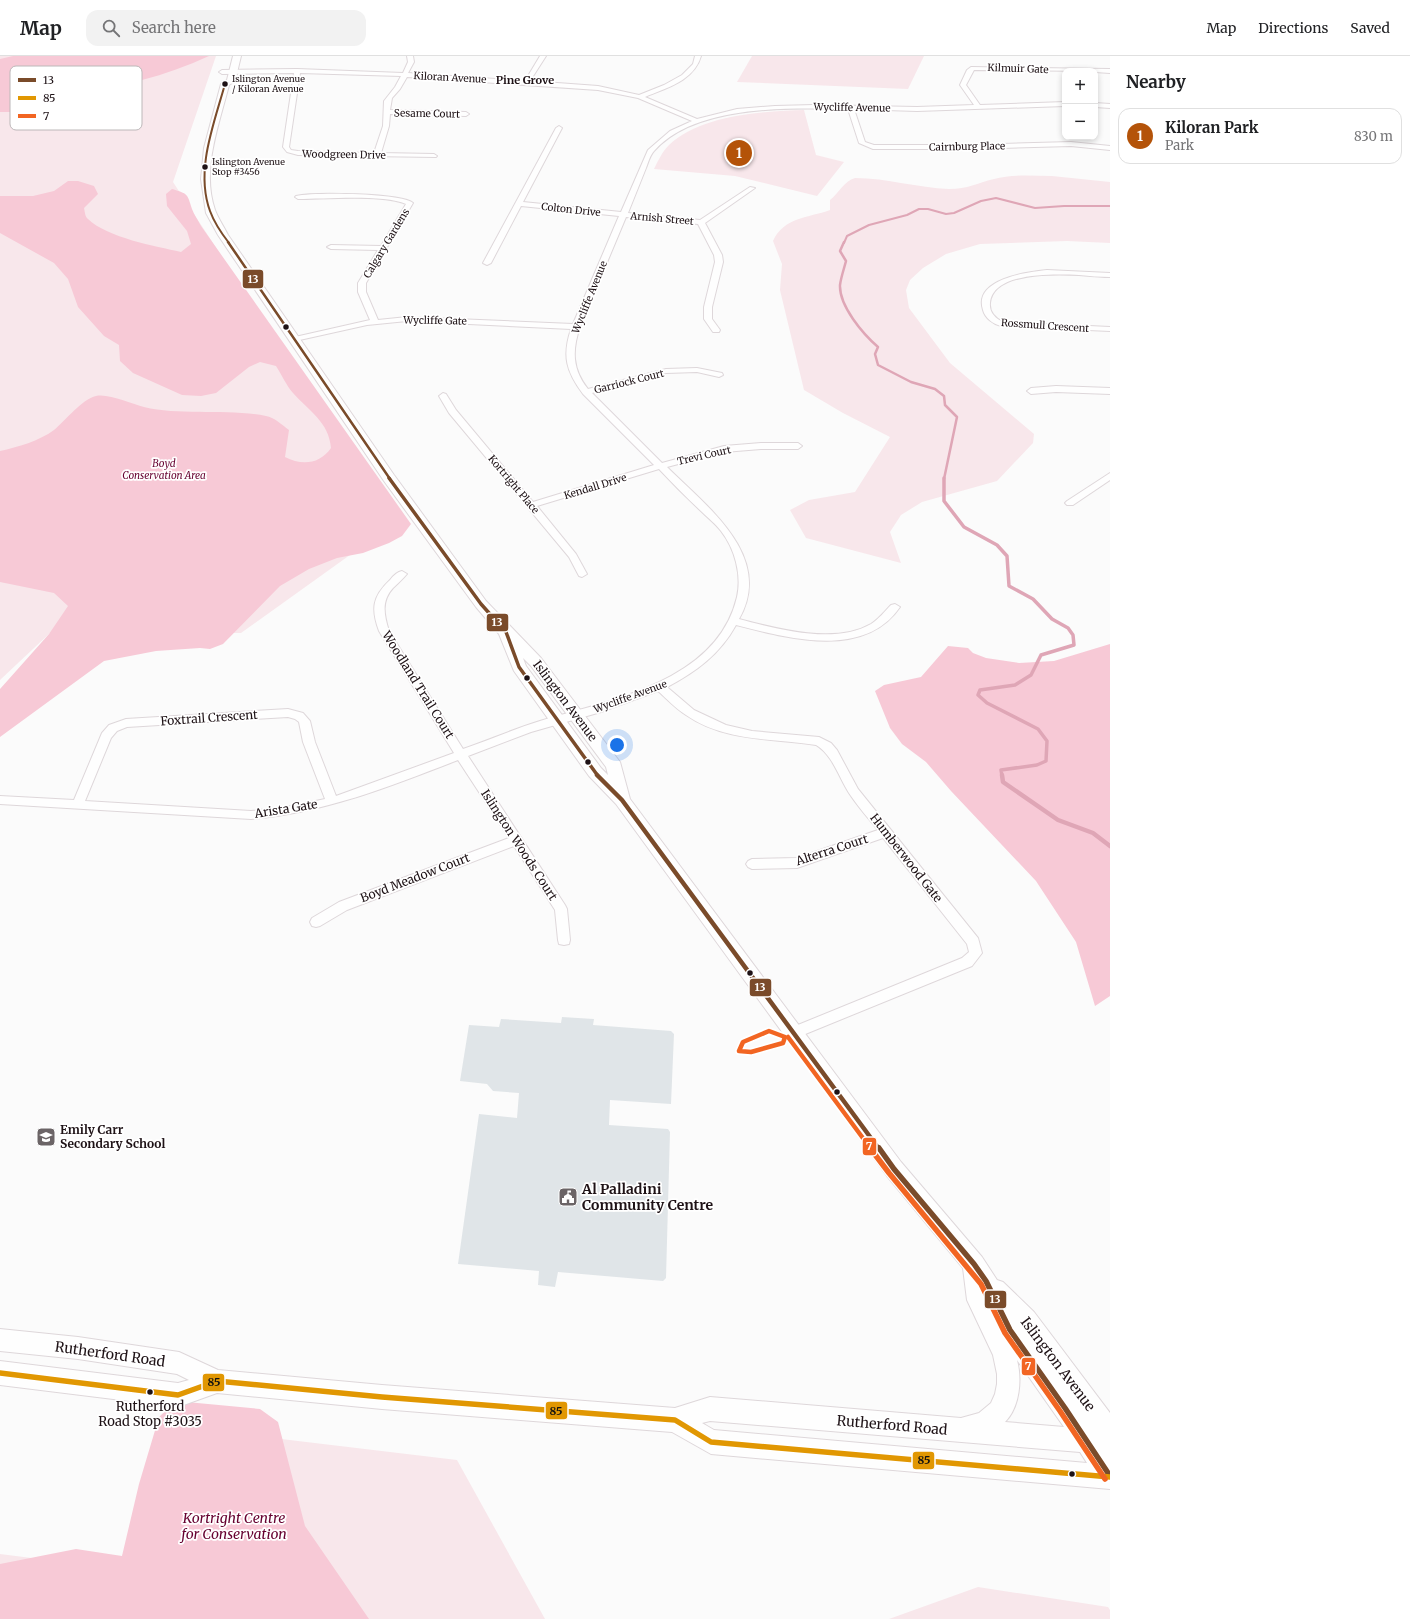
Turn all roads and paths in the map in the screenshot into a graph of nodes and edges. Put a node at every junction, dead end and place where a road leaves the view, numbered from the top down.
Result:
1 (237, 56) edge
2 (410, 56) edge
3 (543, 56) edge
4 (698, 56) edge
5 (225, 61) dead end
6 (297, 71) junction
7 (1110, 71) edge
8 (222, 72) junction
9 (234, 72) junction
10 (404, 75) junction
11 (527, 82) junction
12 (225, 84) junction
13 (640, 97) junction
14 (1062, 104) edge
15 (1098, 105) edge
16 (1110, 106) edge
17 (850, 107) junction
18 (978, 107) junction
19 (387, 112) junction
20 (466, 114) dead end
21 (696, 120) junction
22 (559, 128) dead end
23 (1110, 148) edge
24 (377, 154) junction
25 (434, 156) dead end
26 (752, 188) dead end
27 (298, 197) dead end
28 (519, 204) junction
29 (623, 214) junction
30 (701, 222) junction
31 (331, 247) dead end
32 (383, 248) junction
33 (487, 263) dead end
34 (1110, 275) edge
35 (375, 322) junction
36 (576, 327) junction
37 (1110, 329) edge
38 (716, 330) dead end
39 (295, 340) junction
40 (719, 375) dead end
41 (1031, 391) dead end
42 (1110, 391) edge
43 (586, 392) junction
44 (443, 396) dead end
45 (798, 446) dead end
46 (660, 466) junction
47 (1110, 476) edge
48 (1070, 503) dead end
49 (531, 505) junction
50 (402, 574) dead end
51 (582, 574) dead end
52 (895, 607) dead end
53 (734, 622) junction
54 (506, 632) junction
55 (660, 686) junction
56 (576, 715) junction
57 (557, 720) junction
58 (461, 755) junction
59 (0, 800) edge
60 (622, 800) junction
61 (332, 801) junction
62 (78, 804) junction
63 (886, 832) junction
64 (516, 840) junction
65 (752, 864) dead end
66 (316, 922) dead end
67 (564, 940) dead end
68 (793, 1033) junction
69 (980, 1273) junction
70 (0, 1340) edge
71 (0, 1373) edge
72 (217, 1380) junction
73 (675, 1420) junction
74 (956, 1431) junction
75 (1110, 1433) edge
76 (1099, 1442) edge
77 (1110, 1477) edge

1 - 9 main road, Islington Avenue
2 - 10 street
3 - 11 street
4 - 13 street
5 - 8 main road, Islington Avenue
6 - 9 street, Kiloran Avenue
6 - 10 street, Kiloran Avenue
6 - 24 street, Woodgreen Drive
7 - 18 street, Kilmuir Gate
8 - 9 street, Kiloran Avenue
8 - 12 main road, Islington Avenue
9 - 12 main road, Islington Avenue
10 - 11 street, Kiloran Avenue
10 - 19 street
11 - 13 street, Kiloran Avenue
12 - 39 main road, Islington Avenue
13 - 21 street, Kiloran Avenue
14 - 18 street, Wycliffe Avenue
15 - 16 street
17 - 18 street, Wycliffe Avenue
17 - 21 street, Wycliffe Avenue
17 - 23 street, Cairnburg Place
19 - 20 street, Sesame Court
19 - 24 street
21 - 29 street, Wycliffe Avenue
22 - 28 street
24 - 25 street, Woodgreen Drive
26 - 30 street
27 - 32 street, Calgary Gardens
28 - 29 street, Colton Drive
28 - 33 street
29 - 30 street, Arnish Street
29 - 36 street, Wycliffe Avenue
30 - 38 street
31 - 32 street
32 - 35 street, Calgary Gardens
34 - 37 street, Rossmull Crescent
35 - 36 street, Wycliffe Gate
35 - 39 street, Wycliffe Gate
36 - 43 street, Wycliffe Avenue
39 - 54 main road, Islington Avenue
40 - 43 street, Garriock Court
41 - 42 street
43 - 46 street, Wycliffe Avenue
44 - 49 street, Kortright Place
45 - 46 street, Trevi Court
46 - 49 street, Kendall Drive
46 - 53 street, Wycliffe Avenue
47 - 48 street
49 - 51 street, Kortright Place
50 - 58 street, Woodland Trail Court
52 - 53 street
53 - 55 street, Wycliffe Avenue
54 - 56 main road, Islington Avenue
54 - 57 main road, Islington Avenue
55 - 56 street, Wycliffe Avenue
55 - 63 street, Humberwood Gate
56 - 57 street, Wycliffe Avenue
56 - 60 main road, Islington Avenue
57 - 58 street, Arista Gate
57 - 60 main road, Islington Avenue
58 - 61 street, Arista Gate
58 - 64 street, Islington Woods Court
59 - 62 street, Arista Gate
60 - 68 main road, Islington Avenue
61 - 62 street, Arista Gate
61 - 62 street, Foxtrail Crescent
63 - 65 street, Alterra Court
63 - 68 street, Humberwood Gate
64 - 66 street, Boyd Meadow Court
64 - 67 street, Islington Woods Court
68 - 69 main road, Islington Avenue
69 - 74 main road
69 - 75 main road, Islington Avenue
69 - 76 main road, Islington Avenue
70 - 72 main road, Rutherford Road
71 - 72 main road, Rutherford Road
72 - 73 main road, Rutherford Road
73 - 74 main road, Rutherford Road
73 - 77 main road, Rutherford Road
74 - 76 main road, Rutherford Road
76 - 77 main road, Islington Avenue

